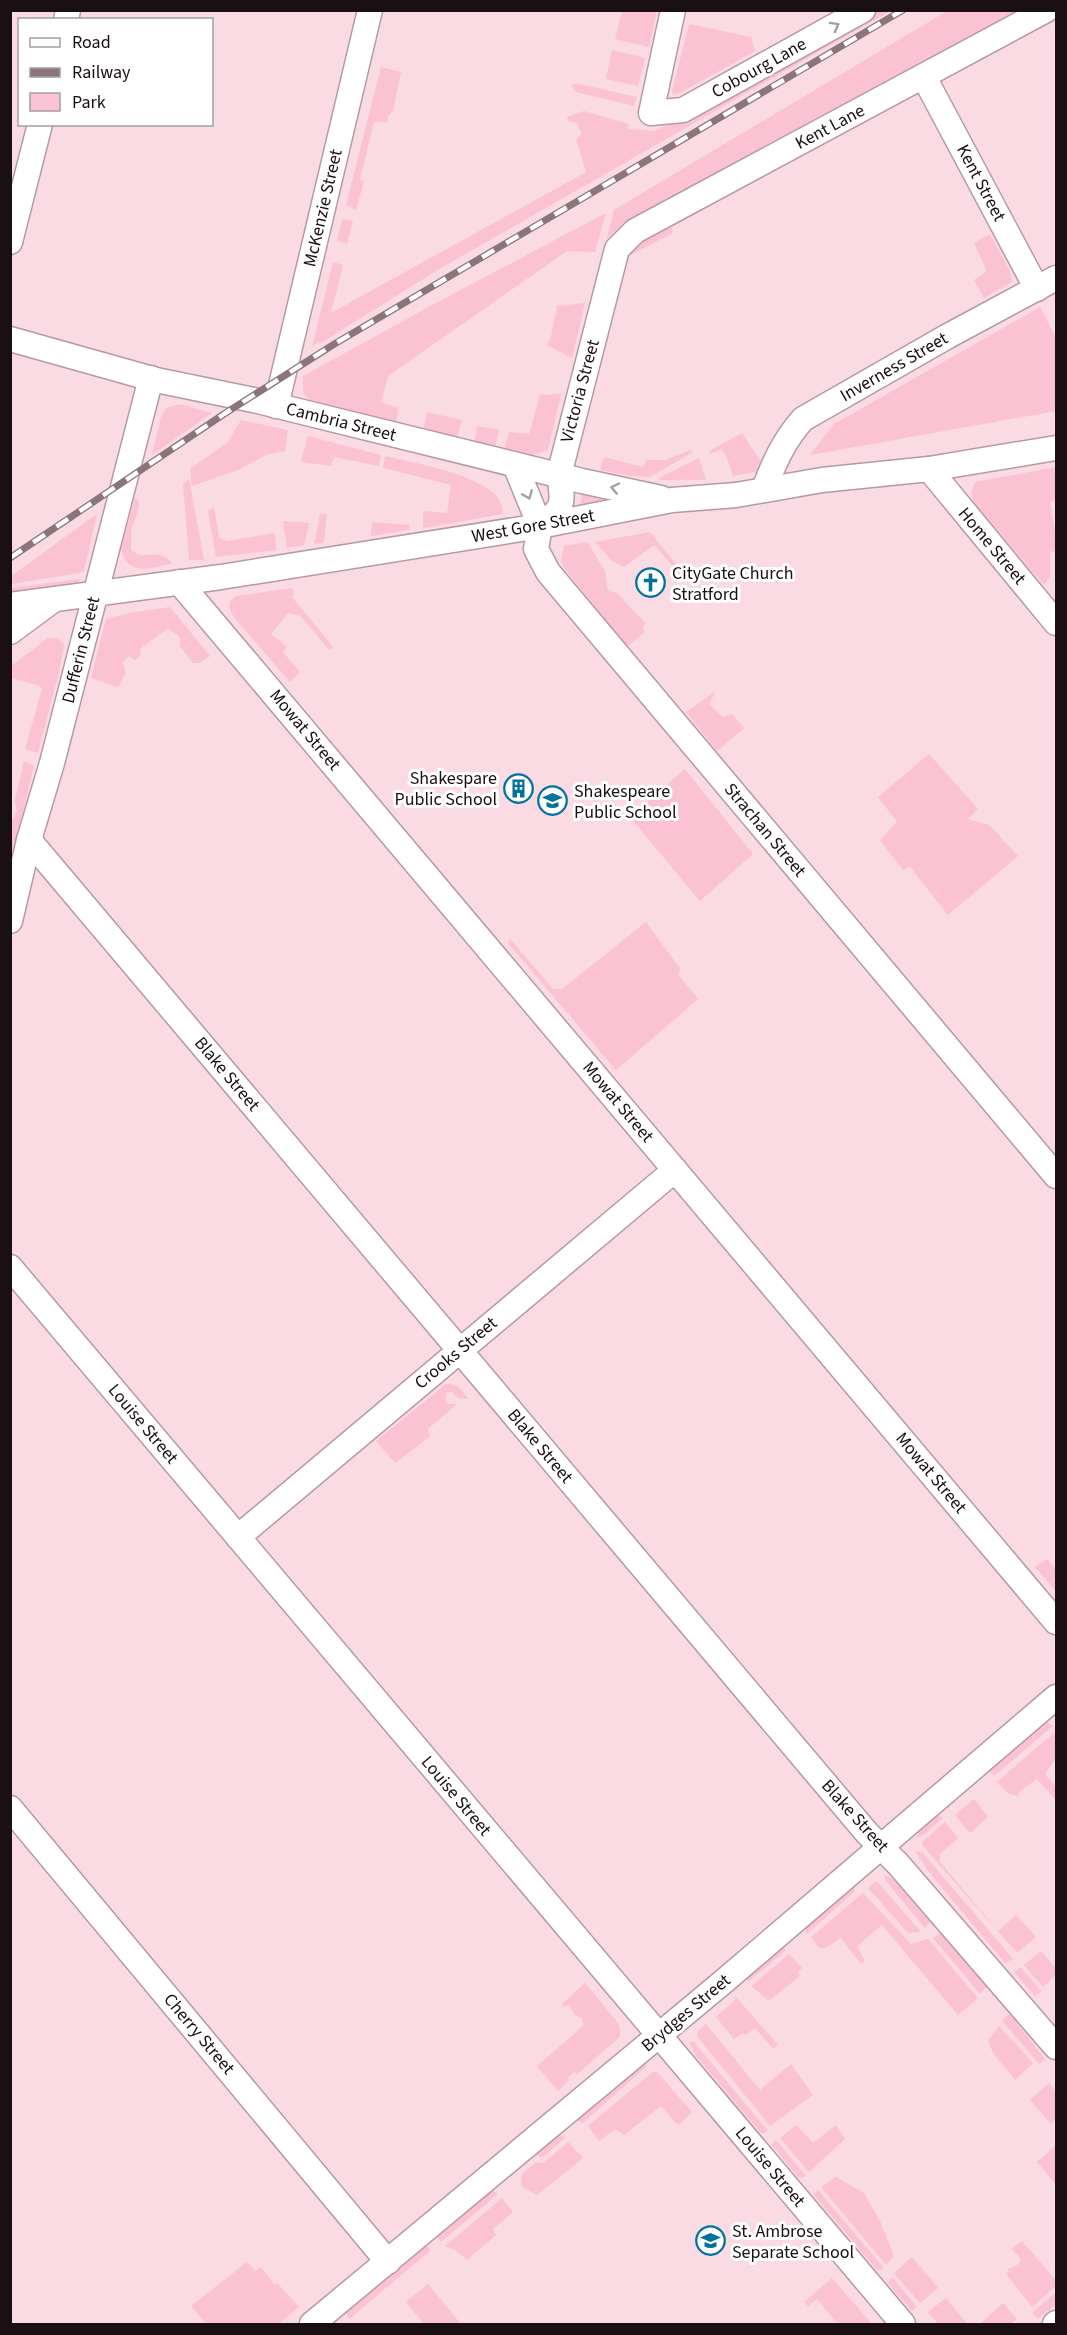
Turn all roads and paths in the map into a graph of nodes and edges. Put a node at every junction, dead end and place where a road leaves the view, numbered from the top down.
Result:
1 (370, 10) edge
2 (674, 10) edge
3 (863, 10) edge
4 (1046, 10) edge
5 (924, 77) junction
6 (39, 126) edge
7 (10, 242) edge
8 (617, 249) joint
9 (1047, 283) edge
10 (10, 339) edge
11 (151, 378) junction
12 (276, 406) junction
13 (1056, 448) edge
14 (515, 465) junction
15 (928, 469) junction
16 (559, 475) junction
17 (764, 489) junction
18 (672, 500) junction
19 (540, 526) junction
20 (179, 582) junction
21 (95, 595) junction
22 (52, 601) junction
23 (10, 605) edge
24 (1056, 623) edge
25 (10, 632) edge
26 (29, 840) junction
27 (10, 921) edge
28 (675, 1170) junction
29 (1056, 1176) edge
30 (10, 1267) edge
31 (460, 1351) junction
32 (238, 1537) junction
33 (1056, 1622) edge
34 (1056, 1697) edge
35 (10, 1808) edge
36 (882, 1846) junction
37 (658, 2036) junction
38 (1056, 2047) edge
39 (388, 2262) junction
40 (312, 2325) edge
41 (903, 2325) edge

1 - 12 street, McKenzie Street
2 -> 3 street, Cobourg Lane
4 - 5 street, Kent Lane
5 - 8 street, Kent Lane
5 - 9 street, Kent Street
6 - 7 street
8 - 16 street, Victoria Street
9 - 17 street, Inverness Street
10 - 11 street, Cambria Street
11 - 12 street, Cambria Street
11 - 21 street, Dufferin Street
12 - 14 street, Cambria Street
13 - 15 street, West Gore Street
14 - 16 street, Cambria Street
14 -> 19 street, Strachan Street
15 - 17 street, West Gore Street
15 - 24 street, Home Street
18 -> 16 street, Cambria Street
16 - 19 street, Victoria Street
17 - 18 street, West Gore Street
18 - 19 street, West Gore Street
19 - 20 street, West Gore Street
19 - 29 street, Strachan Street
20 - 21 street, West Gore Street
20 - 28 street, Mowat Street
21 - 22 street, West Gore Street
21 - 26 street, Dufferin Street
22 - 23 street, West Gore Street
22 - 25 street
26 - 27 street, Dufferin Street
26 - 31 street, Blake Street
28 - 31 street, Crooks Street
28 - 33 street, Mowat Street
30 - 32 street, Louise Street
31 - 32 street, Crooks Street
31 - 36 street, Blake Street
32 - 37 street, Louise Street
34 - 36 street, Brydges Street
35 - 39 street, Cherry Street
36 - 37 street, Brydges Street
36 - 38 street, Blake Street
37 - 39 street, Brydges Street
37 - 41 street, Louise Street
39 - 40 street, Brydges Street

